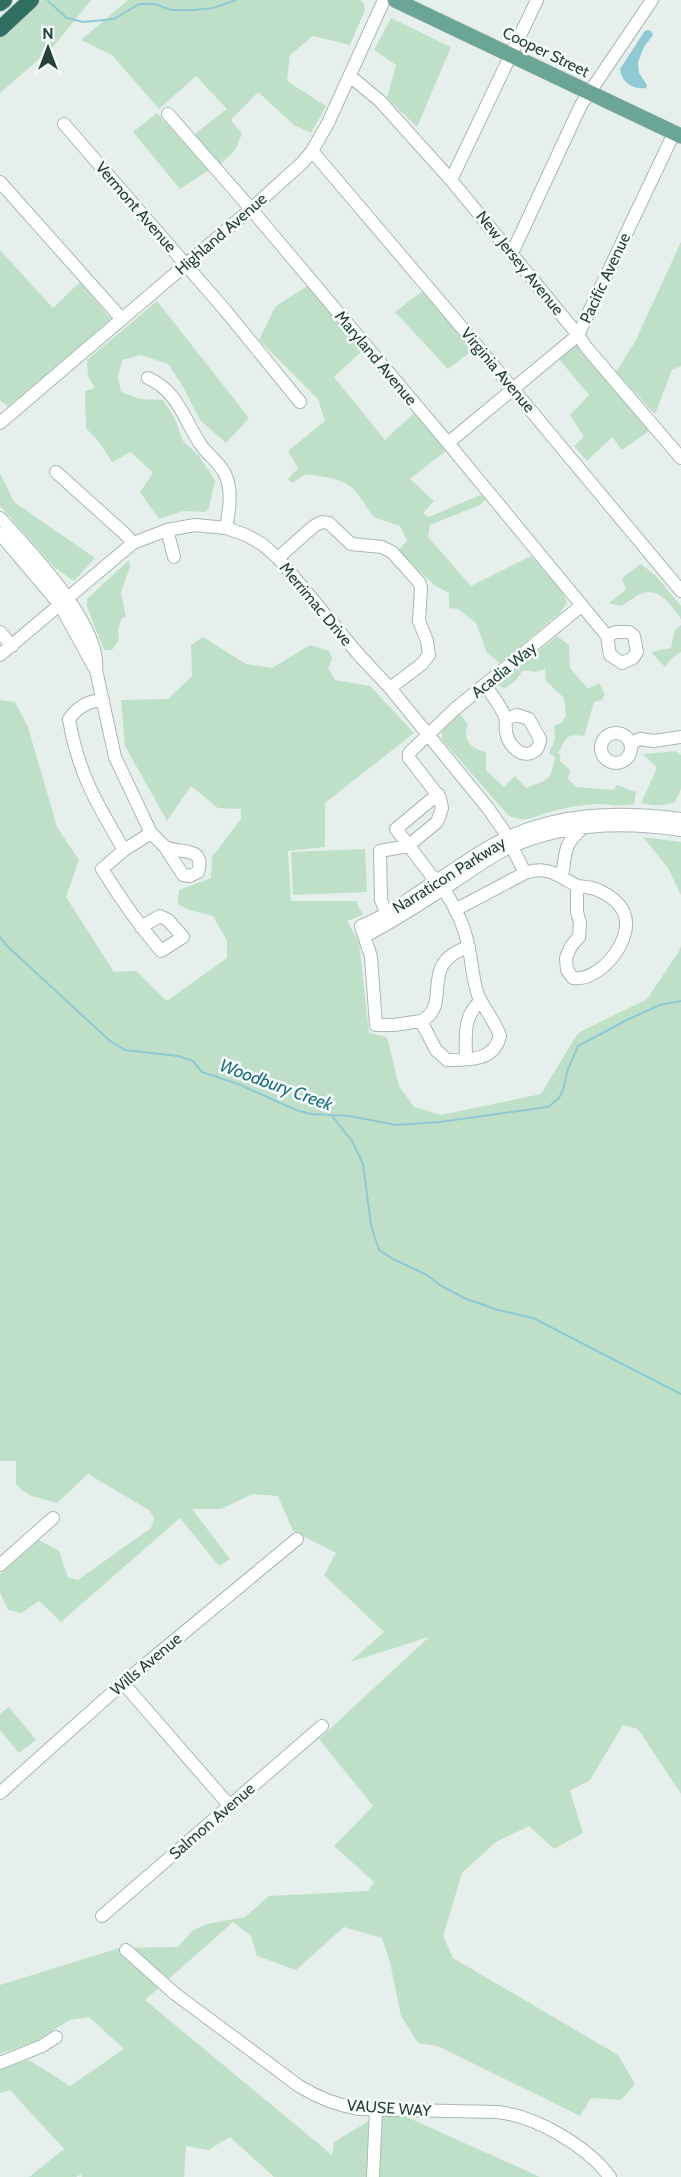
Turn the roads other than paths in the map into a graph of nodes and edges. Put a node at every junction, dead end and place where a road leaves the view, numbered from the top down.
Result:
1 (4, 0) edge
2 (31, 0) edge
3 (384, 0) edge
4 (395, 0) edge
5 (537, 0) edge
6 (652, 0) edge
7 (0, 3) edge
8 (0, 29) edge
9 (511, 55) junction
10 (350, 76) junction
11 (589, 93) junction
12 (168, 114) dead end
13 (64, 124) dead end
14 (677, 134) edge
15 (312, 151) junction
16 (451, 180) junction
17 (0, 182) edge
18 (251, 209) junction
19 (512, 253) junction
20 (186, 265) junction
21 (121, 318) junction
22 (578, 335) junction
23 (148, 378) dead end
24 (513, 388) junction
25 (300, 402) dead end
26 (0, 423) edge
27 (448, 443) junction
28 (681, 458) edge
29 (56, 472) dead end
30 (0, 518) edge
31 (226, 528) junction
32 (167, 530) junction
33 (0, 534) edge
34 (133, 543) junction
35 (174, 557) dead end
36 (278, 558) junction
37 (681, 591) edge
38 (64, 601) junction
39 (580, 606) junction
40 (0, 632) edge
41 (607, 636) dead end
42 (12, 646) junction
43 (0, 655) edge
44 (485, 685) junction
45 (390, 688) junction
46 (103, 700) junction
47 (506, 719) dead end
48 (428, 734) junction
49 (681, 737) edge
50 (631, 743) dead end
51 (438, 794) junction
52 (681, 819) edge
53 (584, 827) junction
54 (681, 830) edge
55 (151, 833) junction
56 (509, 842) junction
57 (408, 846) junction
58 (165, 847) dead end
59 (124, 850) junction
60 (525, 873) junction
61 (562, 877) junction
62 (440, 885) junction
63 (577, 886) junction
64 (455, 909) junction
65 (387, 914) junction
66 (141, 927) dead end
67 (363, 931) junction
68 (469, 947) junction
69 (481, 1001) junction
70 (421, 1021) junction
71 (466, 1059) junction
72 (53, 1518) dead end
73 (297, 1539) dead end
74 (0, 1565) edge
75 (123, 1683) junction
76 (322, 1726) dead end
77 (0, 1793) edge
78 (229, 1805) junction
79 (102, 1916) dead end
80 (126, 1950) dead end
81 (56, 2037) dead end
82 (0, 2063) edge
83 (376, 2110) junction
84 (374, 2177) edge
85 (610, 2177) edge

1 - 7 highway
2 - 8 highway
3 - 10 street, Highland Avenue
4 - 9 main road, Cooper Street
5 - 9 street
6 - 11 street
9 - 11 main road, Cooper Street
9 - 16 street
10 - 15 street, Highland Avenue
10 - 16 street, New Jersey Avenue
11 - 14 main road, Cooper Street
11 - 19 street
12 - 18 street, Maryland Avenue
13 - 20 street, Vermont Avenue
14 - 22 street, Pacific Avenue
15 - 18 street, Highland Avenue
15 - 24 street, Virginia Avenue
16 - 19 street, New Jersey Avenue
17 - 21 street
18 - 20 street, Highland Avenue
18 - 27 street, Maryland Avenue
19 - 22 street, New Jersey Avenue
20 - 21 street, Highland Avenue
20 - 25 street, Vermont Avenue
21 - 26 street, Highland Avenue
22 - 24 street, Pacific Avenue
22 - 28 street, New Jersey Avenue
23 - 31 street
24 - 27 street, Pacific Avenue
24 - 37 street, Virginia Avenue
27 - 39 street, Maryland Avenue
29 - 34 street
30 - 38 street
31 - 32 street, Merrimac Drive
31 - 36 street, Merrimac Drive
32 - 34 street, Merrimac Drive
32 - 35 street
33 - 38 street
34 - 38 street, Merrimac Drive
36 - 45 street, Merrimac Drive
36 - 45 street
38 - 42 street, Merrimac Drive
38 - 46 street
39 - 41 street, Maryland Avenue
39 - 44 street, Acadia Way
40 - 42 street
42 - 43 street, Merrimac Drive
44 - 47 street
44 - 48 street, Acadia Way
45 - 48 street, Merrimac Drive
46 - 55 street
46 - 59 street
48 - 51 street, Acadia Way
48 - 56 street, Merrimac Drive
49 - 50 street
51 - 57 street
51 - 57 street
52 - 56 street, Narraticon Parkway
53 - 54 street, Narraticon Parkway
53 - 56 street, Narraticon Parkway
53 - 61 street
55 - 58 street
55 - 59 street
56 - 60 street, Merrimac Drive
56 - 62 street, Narraticon Parkway
57 - 62 street
57 - 65 street
59 - 66 street
60 - 61 street
60 - 64 street
61 - 63 street
62 - 64 street
62 - 65 street, Narraticon Parkway
62 - 67 street, Narraticon Parkway
63 - 63 street
64 - 68 street
65 - 67 street, Narraticon Parkway
67 - 70 street
68 - 69 street
68 - 70 street
69 - 71 street
69 - 71 street
70 - 71 street
72 - 74 street
73 - 75 street, Wills Avenue
75 - 77 street, Wills Avenue
75 - 78 street
76 - 78 street, Salmon Avenue
78 - 79 street, Salmon Avenue
80 - 83 street, VAUSE WAY
81 - 82 street
83 - 84 street
83 - 85 street, VAUSE WAY

